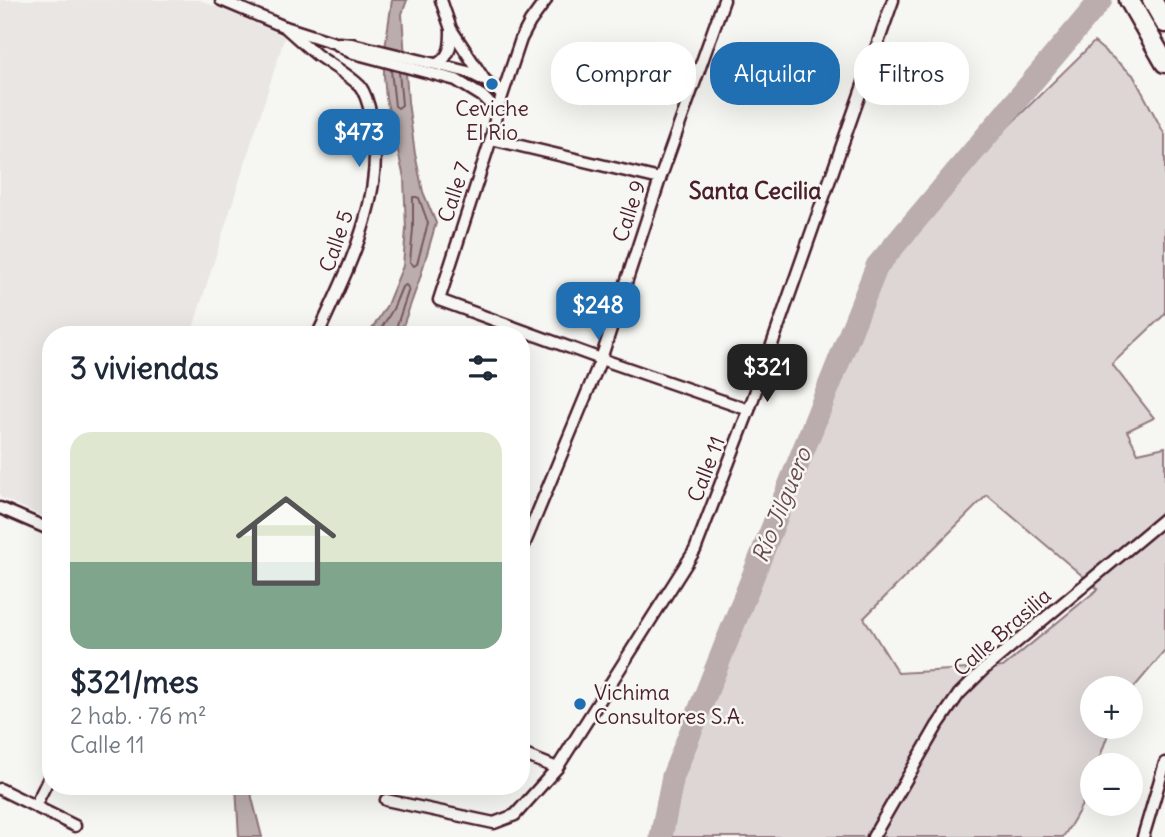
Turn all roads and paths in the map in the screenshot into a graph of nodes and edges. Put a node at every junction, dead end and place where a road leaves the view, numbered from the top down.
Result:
1 (221, 0) edge
2 (440, 0) edge
3 (545, 0) edge
4 (724, 0) edge
5 (893, 0) edge
6 (1129, 0) edge
7 (1152, 0) edge
8 (1165, 23) edge
9 (285, 27) junction
10 (451, 29) junction
11 (1163, 60) edge
12 (437, 65) junction
13 (425, 66) junction
14 (486, 81) junction
15 (502, 95) junction
16 (497, 111) junction
17 (491, 139) junction
18 (660, 179) junction
19 (322, 326) edge
20 (510, 326) edge
21 (530, 333) edge
22 (601, 359) junction
23 (748, 411) junction
24 (0, 509) edge
25 (1165, 518) edge
26 (42, 526) edge
27 (530, 531) edge
28 (530, 757) edge
29 (1165, 763) edge
30 (557, 768) junction
31 (0, 789) edge
32 (42, 792) edge
33 (386, 800) dead end
34 (35, 806) junction
35 (75, 826) dead end
36 (873, 837) edge
37 (1143, 837) edge

1 - 9 street
2 - 10 street
3 - 15 street, Calle 7
4 - 18 street, Calle 9
5 - 23 street, Calle 11
6 - 11 highway
7 - 8 highway
9 - 13 street
9 - 19 street, Calle 5
10 - 12 street
10 - 14 street
12 - 13 street
12 - 14 street
13 - 16 street
14 - 15 street
15 - 16 street, Calle 7
16 - 17 street, Calle 7
17 - 18 street
17 - 20 street, Calle 7
18 - 22 street, Calle 9
21 - 22 street, Calle 7
22 - 23 street
22 - 27 street, Calle 9
23 - 30 street, Calle 11
24 - 26 street
25 - 36 street, Calle Brasilia
28 - 30 street
29 - 37 street
30 - 33 street, Calle 11
31 - 34 street
32 - 34 street
34 - 35 street

